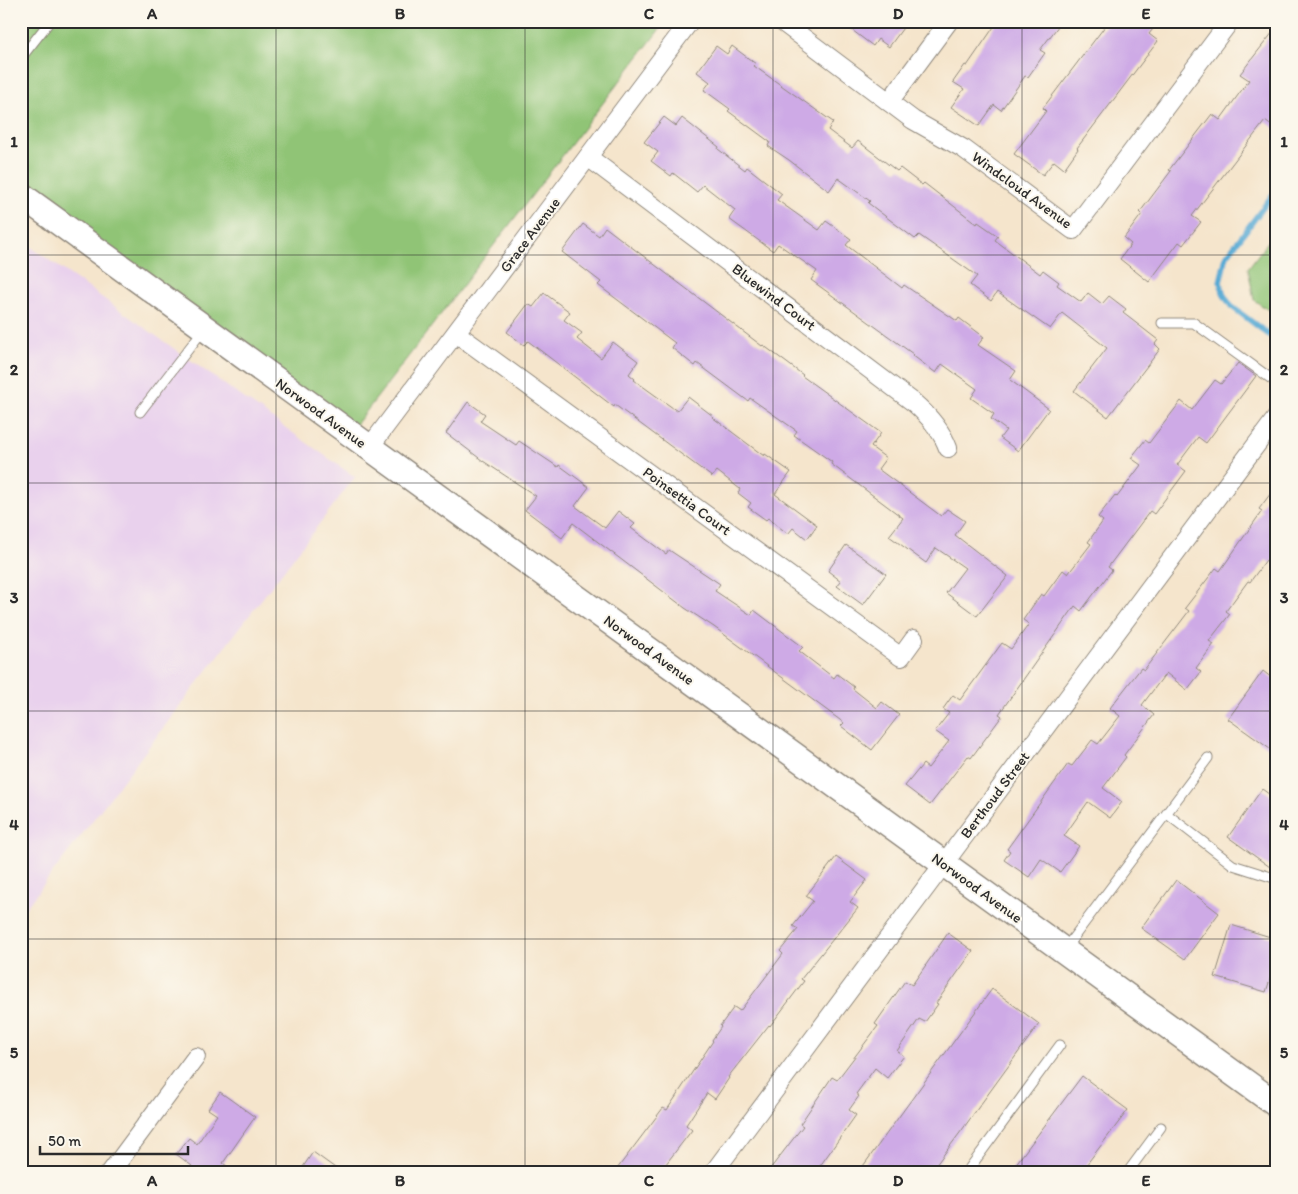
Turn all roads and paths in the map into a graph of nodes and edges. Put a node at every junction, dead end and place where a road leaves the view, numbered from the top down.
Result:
1 (50, 21) edge
2 (690, 21) edge
3 (781, 21) edge
4 (949, 21) edge
5 (1230, 21) edge
6 (21, 58) edge
7 (889, 102) junction
8 (588, 157) junction
9 (21, 196) edge
10 (1162, 323) dead end
11 (204, 328) junction
12 (456, 333) junction
13 (1277, 383) edge
14 (140, 412) dead end
15 (1277, 417) edge
16 (369, 448) junction
17 (948, 448) dead end
18 (914, 639) dead end
19 (1208, 758) dead end
20 (1167, 814) junction
21 (944, 864) junction
22 (1277, 879) edge
23 (1064, 951) junction
24 (1060, 1044) dead end
25 (196, 1057) dead end
26 (1277, 1105) edge
27 (1161, 1127) dead end
28 (110, 1173) edge
29 (713, 1173) edge
30 (966, 1173) edge
31 (1127, 1173) edge

1 - 6 lane
2 - 8 street, Grace Avenue
3 - 7 street, Windcloud Avenue
4 - 7 street
5 - 7 street, Windcloud Avenue
8 - 12 street, Grace Avenue
8 - 17 street, Bluewind Court
9 - 11 main road, Norwood Avenue
10 - 13 lane
11 - 14 lane
11 - 16 main road, Norwood Avenue
12 - 16 street, Grace Avenue
12 - 18 street, Poinsettia Court
15 - 21 street, Berthoud Street
16 - 21 main road, Norwood Avenue
19 - 20 lane
20 - 22 lane
20 - 23 lane
21 - 23 main road, Norwood Avenue
21 - 29 street, Berthoud Street
23 - 26 main road, Norwood Avenue
24 - 30 lane
25 - 28 street
27 - 31 lane

